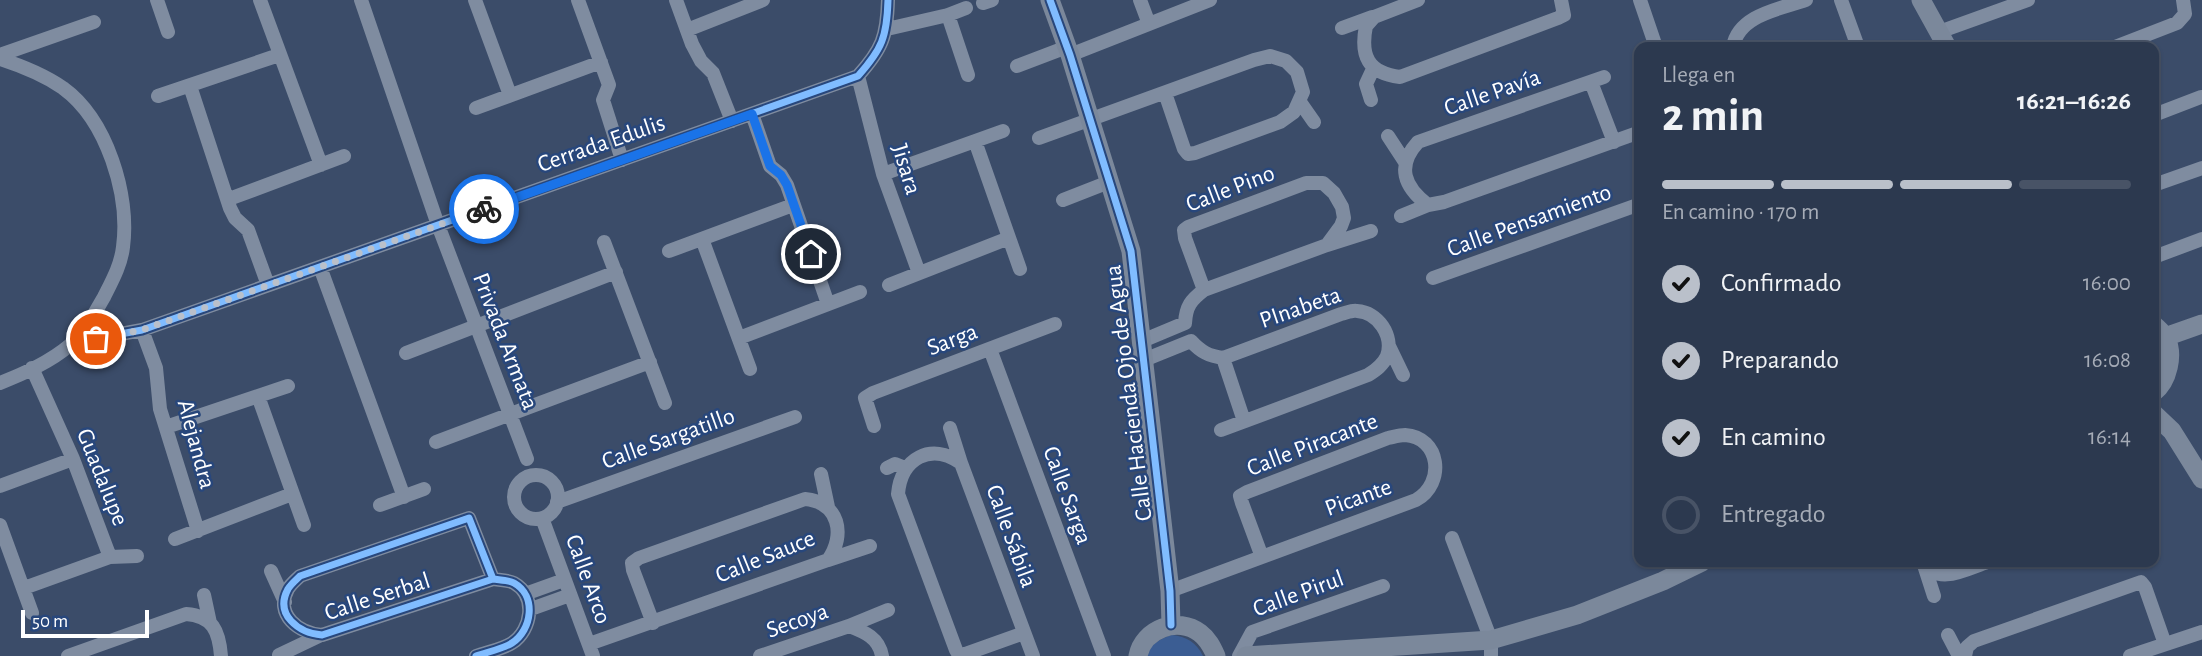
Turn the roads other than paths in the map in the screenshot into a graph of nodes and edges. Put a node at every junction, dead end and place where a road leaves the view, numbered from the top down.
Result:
1 (157, 0) edge
2 (260, 0) edge
3 (361, 0) edge
4 (475, 0) edge
5 (578, 0) edge
6 (676, 0) edge
7 (762, 0) edge
8 (888, 0) edge
9 (1050, 0) edge
10 (1140, 0) edge
11 (1210, 0) edge
12 (1418, 0) edge
13 (1561, 0) edge
14 (1640, 0) edge
15 (1806, 0) edge
16 (1841, 0) edge
17 (1921, 0) edge
18 (2028, 0) edge
19 (2183, 0) edge
20 (966, 8) dead end
21 (948, 15) junction
22 (1374, 17) junction
23 (94, 22) dead end
24 (1149, 24) junction
25 (1342, 28) dead end
26 (887, 29) junction
27 (687, 30) junction
28 (168, 32) dead end
29 (1654, 42) edge
30 (1735, 42) edge
31 (1856, 42) edge
32 (1943, 42) edge
33 (1946, 42) edge
34 (2128, 42) edge
35 (276, 48) junction
36 (1068, 51) junction
37 (0, 57) edge
38 (601, 62) junction
39 (1017, 66) dead end
40 (1373, 69) junction
41 (968, 75) dead end
42 (858, 76) junction
43 (190, 86) junction
44 (1165, 93) junction
45 (2200, 93) edge
46 (510, 95) junction
47 (158, 96) dead end
48 (1371, 100) dead end
49 (1300, 102) junction
50 (476, 108) dead end
51 (2159, 113) edge
52 (752, 114) junction
53 (1089, 119) junction
54 (732, 121) junction
55 (1314, 122) dead end
56 (1003, 131) dead end
57 (1634, 134) edge
58 (1388, 136) dead end
59 (1039, 138) dead end
60 (975, 141) junction
61 (1614, 142) junction
62 (344, 156) dead end
63 (622, 160) junction
64 (1405, 162) junction
65 (321, 165) junction
66 (2202, 168) edge
67 (883, 174) junction
68 (1109, 182) junction
69 (2159, 183) edge
70 (229, 199) junction
71 (1063, 200) dead end
72 (793, 205) junction
73 (1428, 205) junction
74 (1634, 206) edge
75 (1401, 216) dead end
76 (438, 225) junction
77 (1371, 231) dead end
78 (1009, 238) junction
79 (702, 239) junction
80 (2202, 239) edge
81 (604, 242) dead end
82 (1327, 245) junction
83 (670, 251) dead end
84 (2159, 255) edge
85 (320, 267) junction
86 (1020, 269) dead end
87 (615, 272) junction
88 (919, 273) junction
89 (1433, 278) dead end
90 (268, 285) junction
91 (889, 285) dead end
92 (1204, 290) junction
93 (859, 292) dead end
94 (828, 304) junction
95 (1055, 324) dead end
96 (2202, 324) edge
97 (476, 325) junction
98 (142, 330) junction
99 (2160, 331) edge
100 (739, 338) junction
101 (1387, 338) junction
102 (72, 343) junction
103 (990, 349) junction
104 (1143, 350) junction
105 (406, 353) dead end
106 (1223, 358) junction
107 (650, 362) junction
108 (33, 368) junction
109 (751, 369) dead end
110 (1403, 375) dead end
111 (0, 383) edge
112 (288, 386) dead end
113 (2159, 388) edge
114 (258, 396) junction
115 (665, 403) dead end
116 (510, 415) junction
117 (795, 417) dead end
118 (2159, 419) edge
119 (1244, 421) junction
120 (874, 426) dead end
121 (166, 427) junction
122 (950, 428) dead end
123 (1221, 430) dead end
124 (436, 442) dead end
125 (1432, 452) joint
126 (74, 459) junction
127 (527, 459) dead end
128 (961, 463) junction
129 (887, 468) dead end
130 (905, 468) junction
131 (821, 474) dead end
132 (2202, 480) edge
133 (0, 486) edge
134 (424, 489) dead end
135 (292, 494) junction
136 (404, 497) junction
137 (557, 502) junction
138 (380, 505) dead end
139 (828, 507) junction
140 (542, 518) junction
141 (0, 525) edge
142 (304, 525) dead end
143 (198, 531) junction
144 (1452, 538) dead end
145 (175, 540) dead end
146 (870, 547) dead end
147 (137, 556) dead end
148 (110, 557) junction
149 (1262, 557) junction
150 (828, 560) junction
151 (1692, 567) edge
152 (1925, 567) edge
153 (1928, 567) edge
154 (1973, 567) edge
155 (271, 571) dead end
156 (493, 579) junction
157 (564, 580) junction
158 (1384, 586) dead end
159 (24, 588) junction
160 (1170, 591) junction
161 (570, 594) junction
162 (204, 595) dead end
163 (1934, 596) dead end
164 (528, 602) junction
165 (285, 603) junction
166 (888, 610) dead end
167 (32, 613) dead end
168 (210, 623) junction
169 (653, 623) junction
170 (1171, 625) junction
171 (849, 626) junction
172 (2202, 632) edge
173 (1024, 633) junction
174 (322, 635) junction
175 (1948, 635) dead end
176 (2165, 644) junction
177 (1491, 648) edge
178 (515, 650) edge
179 (591, 650) edge
180 (882, 653) edge
181 (279, 655) edge
182 (68, 656) edge
183 (221, 656) edge
184 (476, 656) edge
185 (761, 656) edge
186 (1033, 656) edge
187 (1104, 656) edge
188 (1138, 656) edge
189 (1216, 656) edge
190 (1239, 656) edge
191 (1246, 656) edge
192 (1959, 656) edge
193 (1965, 656) edge
194 (2130, 656) edge

1 - 28 street
2 - 35 street
3 - 76 street, Privada Armata
4 - 46 street
5 - 38 street
6 - 27 street
7 - 27 street
8 - 26 street
9 - 36 street, Calle Hacienda Ojo de Agua
10 - 24 street
11 - 24 street
12 - 22 street
13 - 40 street
14 - 29 street
15 - 30 street
16 - 31 street
17 - 32 street
18 - 33 street
19 - 34 street
20 - 21 street
21 - 26 street
21 - 41 street
22 - 25 street
22 - 40 street
23 - 37 street
24 - 36 street
26 - 42 street
27 - 54 street
35 - 43 street
35 - 65 street
36 - 39 street
36 - 53 street, Calle Hacienda Ojo de Agua
37 - 102 street
38 - 46 street
38 - 63 street
40 - 48 street
42 - 52 street, Cerrada Edulis
42 - 67 street, Jisara
43 - 47 street
43 - 70 street
44 - 49 street
44 - 49 street
44 - 53 street
45 - 51 street
46 - 50 street
49 - 55 street
52 - 54 street, Cerrada Edulis
52 - 72 street
53 - 59 street
53 - 68 street, Calle Hacienda Ojo de Agua
54 - 63 street, Cerrada Edulis
56 - 60 street
57 - 61 street
58 - 64 street
60 - 67 street
60 - 78 street
61 - 64 street, Calle Pavía
61 - 73 street
62 - 65 street
63 - 76 street, Cerrada Edulis
64 - 73 street
65 - 70 street
66 - 69 street
67 - 88 street, Jisara
68 - 71 street
68 - 104 street, Calle Hacienda Ojo de Agua
70 - 90 street
72 - 79 street
72 - 94 street
73 - 75 street
74 - 89 street, Calle Pensamiento
76 - 85 street, Cerrada Edulis
76 - 97 street, Privada Armata
77 - 82 street
78 - 86 street
78 - 88 street
79 - 83 street
79 - 100 street
80 - 84 street
81 - 87 street
82 - 92 street
82 - 92 street, Calle Pino
85 - 90 street, Cerrada Edulis
85 - 136 street
87 - 97 street
87 - 107 street
88 - 91 street
90 - 98 street, Cerrada Edulis
92 - 104 street
93 - 94 street
94 - 100 street
95 - 103 street, Sarga
96 - 99 street
97 - 105 street
97 - 116 street, Privada Armata
98 - 102 street, Cerrada Edulis
98 - 121 street, Alejandra
99 - 113 street
100 - 109 street
101 - 106 street, PInabeta
101 - 110 street
101 - 119 street
102 - 108 street
103 - 120 street, Sarga
103 - 187 street, Calle Sarga
104 - 106 street
104 - 160 street, Calle Hacienda Ojo de Agua
106 - 119 street
107 - 115 street
107 - 116 street
108 - 111 street
108 - 126 street, Guadalupe
112 - 114 street
114 - 121 street
114 - 135 street
116 - 124 street
116 - 127 street, Privada Armata
117 - 137 street, Calle Sargatillo
118 - 132 street
119 - 123 street
121 - 143 street, Alejandra
122 - 128 street
125 - 149 street, Picante
125 - 149 street, Calle Piracante
126 - 133 street
126 - 148 street, Guadalupe
128 - 130 street, Calle Sábila
128 - 173 street, Calle Sábila
129 - 130 street
130 - 173 street
131 - 139 street
134 - 136 street
135 - 142 street
135 - 143 street
136 - 138 street
137 - 140 street
137 - 140 street
139 - 150 street, Calle Sauce
139 - 169 street, Calle Sauce
140 - 157 street, Calle Arco
141 - 159 street
143 - 145 street
144 - 177 street
146 - 150 street
147 - 148 street
148 - 159 street, Guadalupe
149 - 160 street
150 - 169 street, Calle Sauce
151 - 177 street
152 - 163 street
153 - 154 street
155 - 165 street
156 - 164 street
156 - 165 street, Calle Serbal
156 - 174 street, Calle Serbal
157 - 161 street, Calle Arco
157 - 164 street
158 - 190 street, Calle Pirul
159 - 167 street
160 - 170 street, Calle Hacienda Ojo de Agua
161 - 164 street
161 - 179 street, Calle Arco
162 - 168 street
164 - 178 street
165 - 174 street, Calle Serbal
166 - 171 street
168 - 182 street
168 - 183 street
169 - 179 street, Calle Sauce
170 - 188 street
170 - 189 street
171 - 180 street, Secoya
171 - 185 street, Secoya
172 - 176 street
173 - 186 street, Calle Sábila
174 - 181 street, Calle Serbal
175 - 192 street
176 - 193 street
176 - 194 street
177 - 191 street
178 - 184 street

